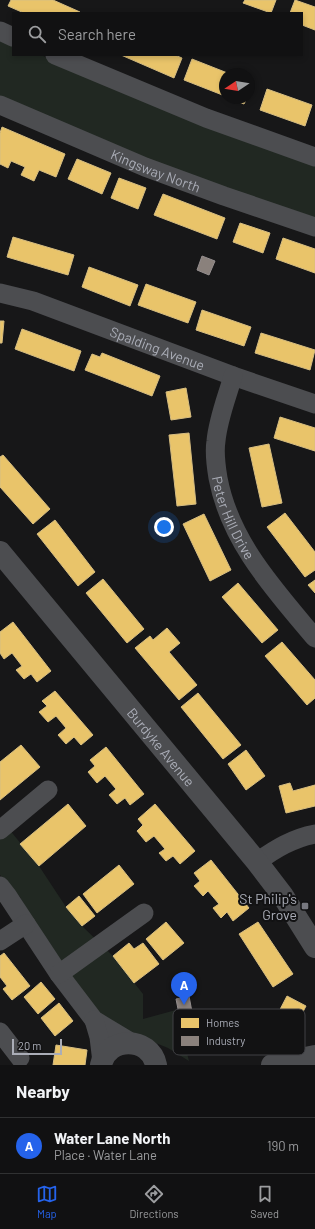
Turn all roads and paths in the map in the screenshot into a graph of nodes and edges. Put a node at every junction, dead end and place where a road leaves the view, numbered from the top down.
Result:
1 (0, 31) edge
2 (12, 36) edge
3 (57, 56) edge
4 (0, 105) edge
5 (315, 156) edge
6 (315, 227) edge
7 (0, 293) edge
8 (234, 376) junction
9 (315, 404) edge
10 (0, 552) edge
11 (315, 638) edge
12 (48, 790) dead end
13 (0, 830) edge
14 (315, 834) edge
15 (257, 862) junction
16 (0, 886) edge
17 (144, 913) dead end
18 (26, 924) junction
19 (0, 942) edge
20 (315, 947) edge
21 (59, 974) junction
22 (94, 1020) junction
23 (0, 1032) edge
24 (132, 1043) junction
25 (11, 1054) dead end
26 (315, 1056) edge
27 (158, 1062) edge
28 (101, 1064) edge
29 (272, 1065) edge

1 - 2 street
3 - 5 street
4 - 6 street, Kingsway North
7 - 8 street, Spalding Avenue
8 - 9 street, Spalding Avenue
8 - 11 street, Peter Hill Drive
10 - 15 street, Burdyke Avenue
12 - 13 street
14 - 15 street
15 - 20 street, Burdyke Avenue
16 - 18 street
17 - 21 street
18 - 19 street
18 - 21 street
21 - 22 street
22 - 24 street
22 - 28 street
23 - 25 street
24 - 27 street
24 - 28 street
26 - 29 street

